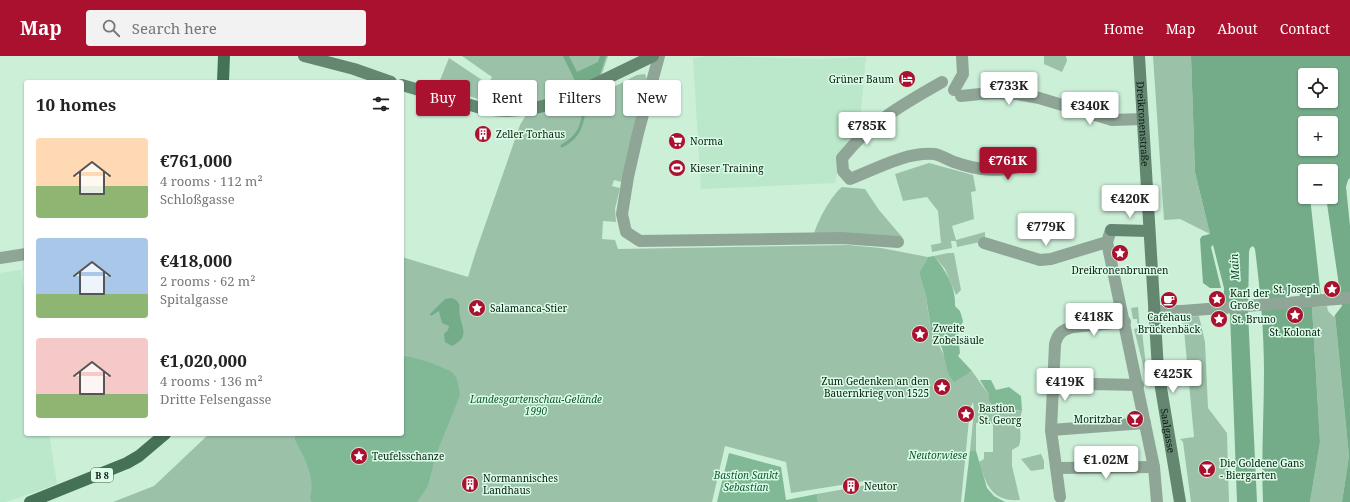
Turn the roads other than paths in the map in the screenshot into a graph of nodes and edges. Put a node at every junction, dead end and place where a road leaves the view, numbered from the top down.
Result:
1 (224, 56) edge
2 (304, 56) edge
3 (315, 56) edge
4 (653, 56) edge
5 (659, 56) edge
6 (962, 56) edge
7 (1139, 56) edge
8 (331, 63) junction
9 (223, 80) edge
10 (385, 80) edge
11 (942, 82) dead end
12 (404, 86) edge
13 (1143, 119) junction
14 (1023, 166) dead end
15 (1149, 232) junction
16 (1109, 236) junction
17 (898, 242) dead end
18 (984, 243) dead end
19 (24, 254) edge
20 (0, 258) edge
21 (1350, 298) edge
22 (1154, 311) junction
23 (1125, 322) junction
24 (1138, 385) junction
25 (1054, 389) junction
26 (1145, 423) junction
27 (1051, 430) junction
28 (163, 436) edge
29 (1154, 467) junction
30 (1057, 468) junction
31 (1060, 496) dead end
32 (30, 502) edge
33 (1158, 502) edge
34 (1180, 502) edge

1 - 9 main road
2 - 8 main road
3 - 8 main road
4 - 12 main road
5 - 17 street
6 - 13 street
7 - 13 main road, Dreikronenstraße
8 - 10 main road
11 - 14 street
13 - 15 main road, Dreikronenstraße
15 - 16 main road
15 - 22 main road, Dreikronenstraße
16 - 18 street
16 - 23 street
19 - 20 street
21 - 22 street
22 - 34 main road, Saalgasse
23 - 24 street
23 - 25 street
24 - 25 street
24 - 26 street
25 - 27 street
26 - 27 street
26 - 29 street
27 - 30 street
28 - 32 main road, B 8
29 - 30 street
29 - 33 street
30 - 31 street

